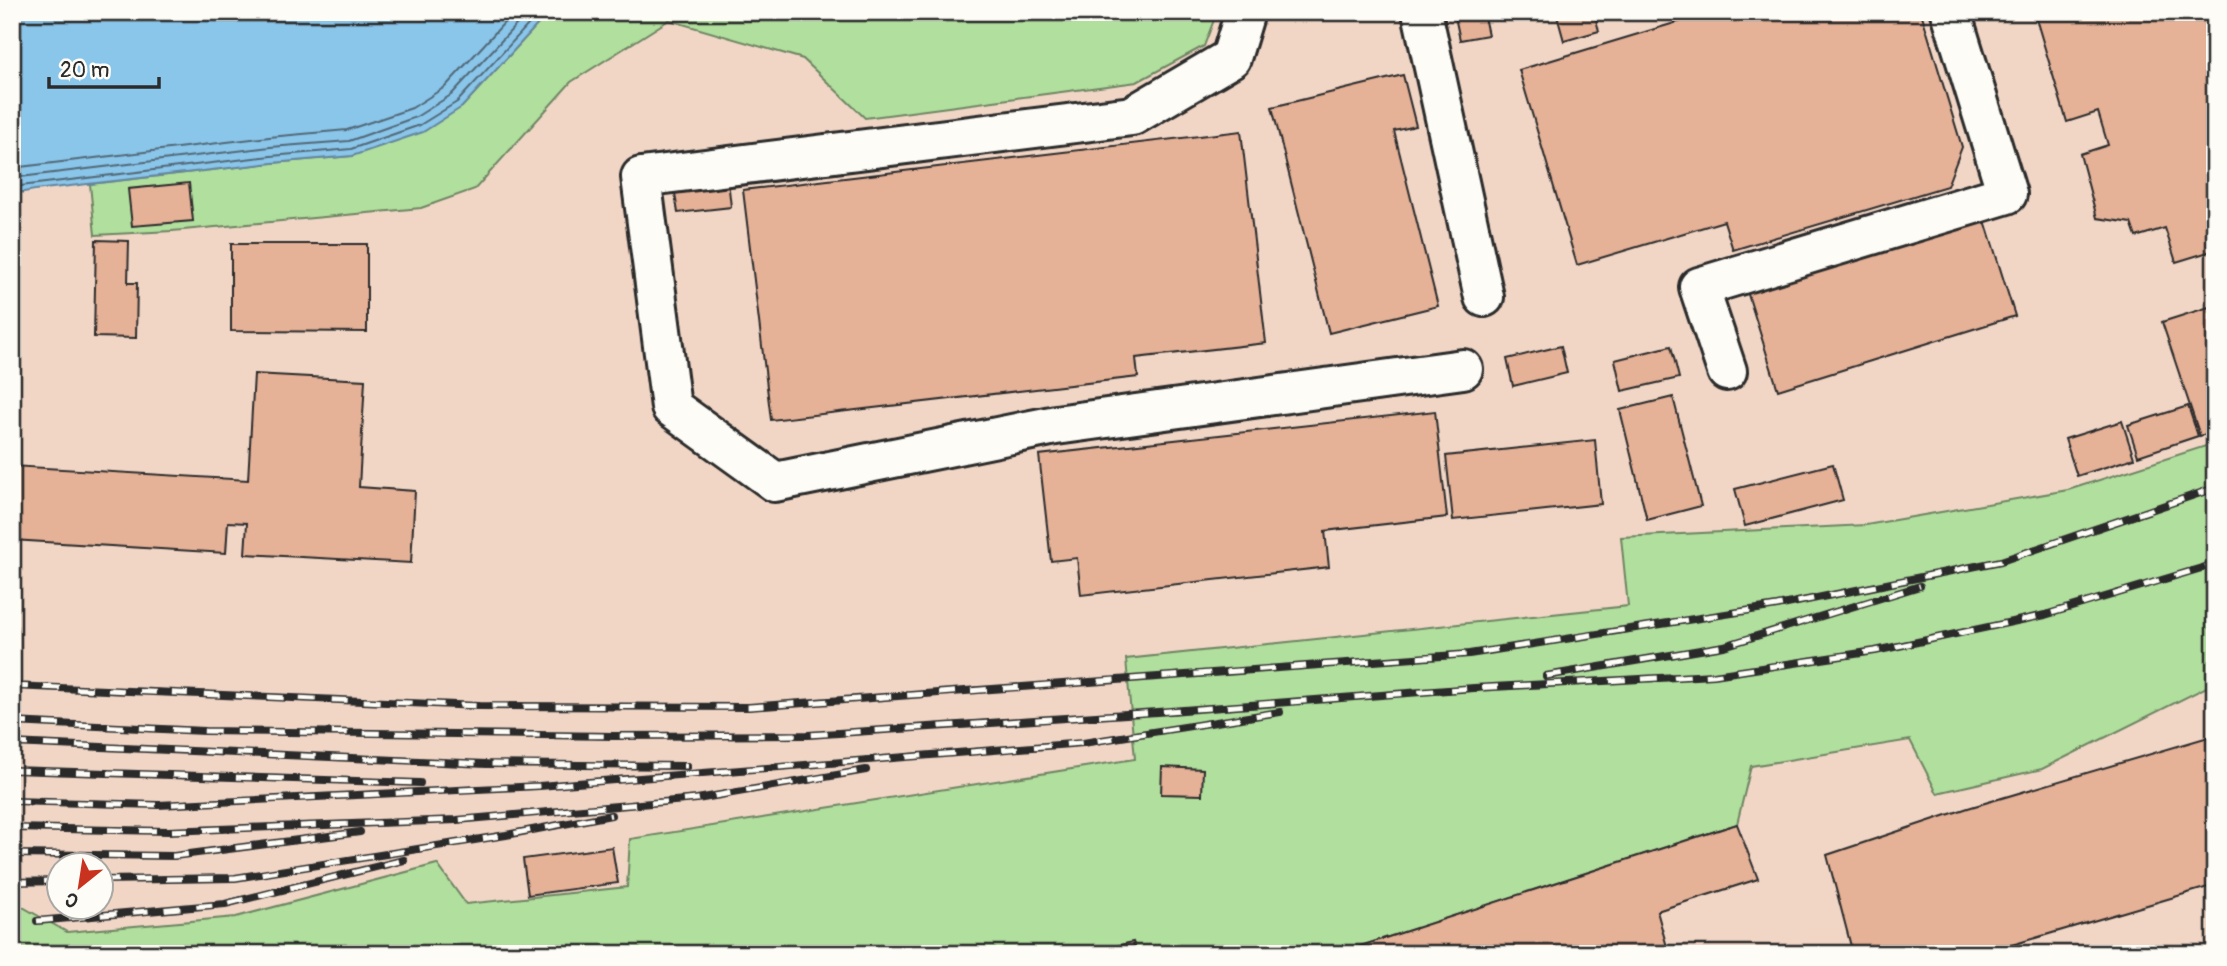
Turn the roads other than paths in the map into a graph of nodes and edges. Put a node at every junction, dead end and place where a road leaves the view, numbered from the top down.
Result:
1 (1245, 12) edge
2 (1422, 12) edge
3 (1951, 12) edge
4 (1484, 297) dead end
5 (1462, 369) dead end
6 (1727, 372) dead end

1 - 5 lane
2 - 4 lane
3 - 6 lane

